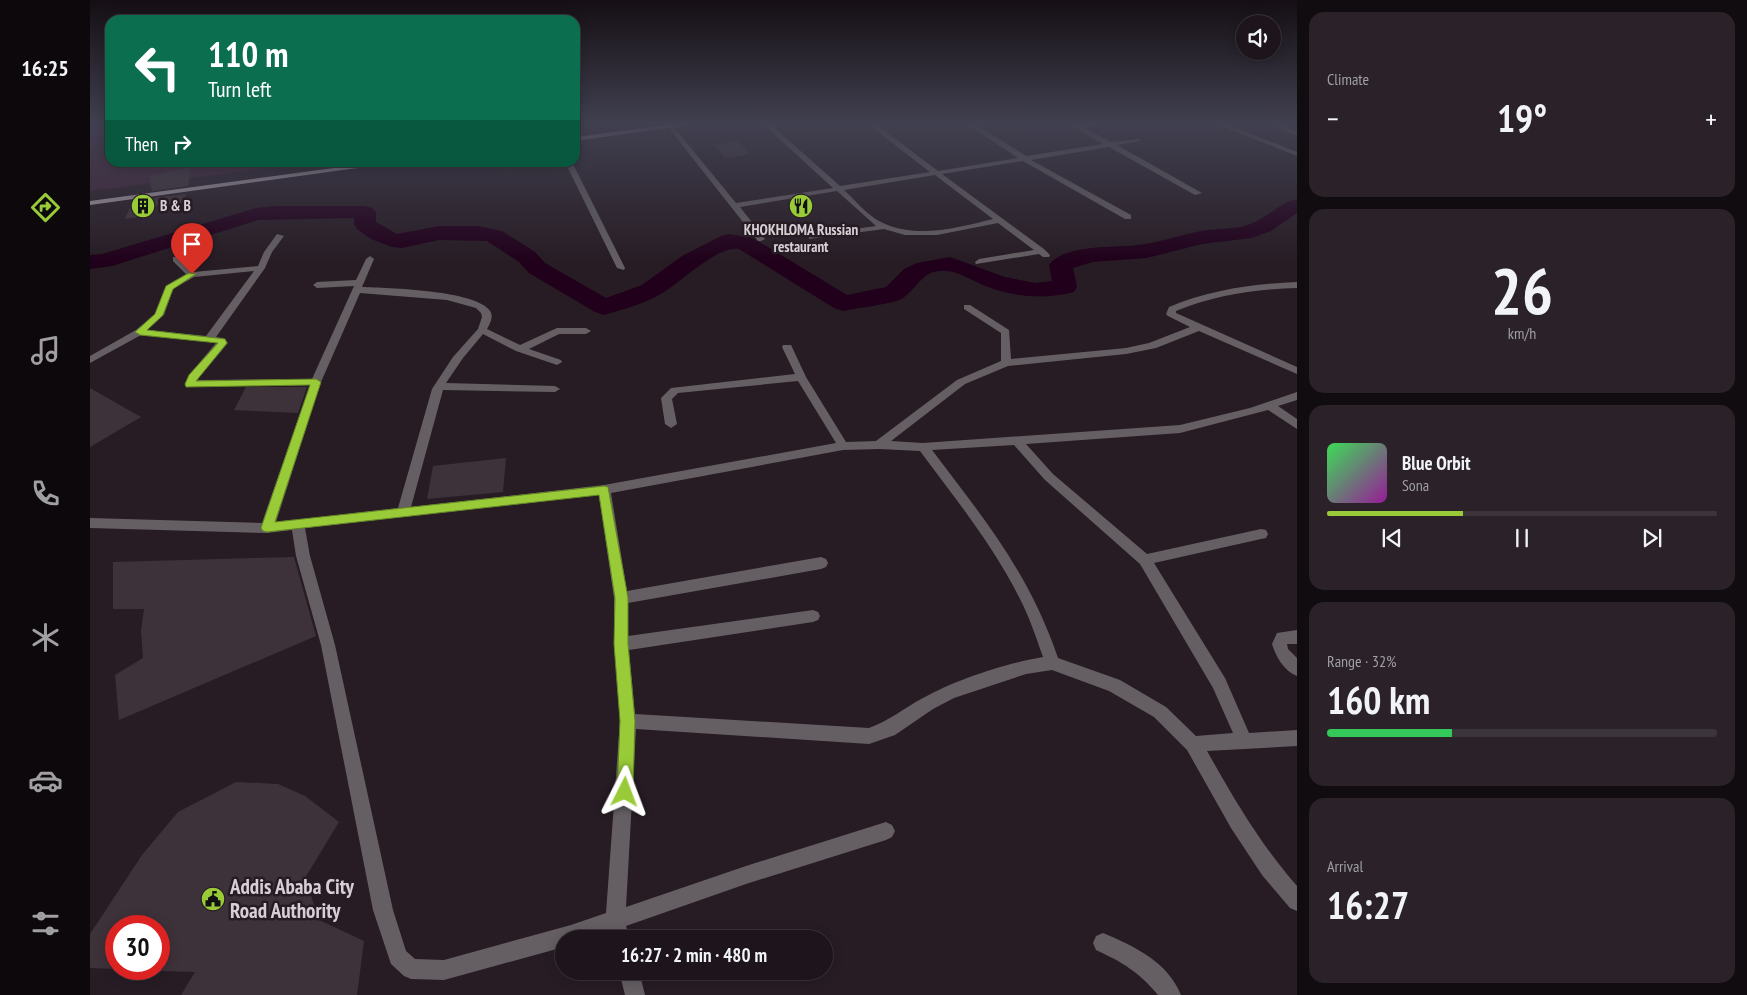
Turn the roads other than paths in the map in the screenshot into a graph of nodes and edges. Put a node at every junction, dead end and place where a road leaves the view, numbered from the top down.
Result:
1 (299, 168) edge
2 (348, 168) edge
3 (571, 168) edge
4 (704, 168) edge
5 (816, 168) edge
6 (930, 168) edge
7 (965, 168) edge
8 (1042, 168) edge
9 (1154, 168) edge
10 (936, 173) junction
11 (838, 188) junction
12 (1198, 193) dead end
13 (90, 196) edge
14 (90, 202) edge
15 (734, 206) junction
16 (1128, 217) dead end
17 (1000, 220) junction
18 (883, 227) junction
19 (280, 236) dead end
20 (812, 237) dead end
21 (761, 239) dead end
22 (370, 259) dead end
23 (176, 260) dead end
24 (979, 262) dead end
25 (261, 268) junction
26 (620, 268) dead end
27 (192, 274) junction
28 (317, 285) dead end
29 (1284, 285) junction
30 (1297, 285) edge
31 (358, 286) junction
32 (1297, 290) edge
33 (967, 307) dead end
34 (1199, 328) junction
35 (482, 330) junction
36 (586, 331) dead end
37 (140, 332) junction
38 (209, 339) junction
39 (787, 347) dead end
40 (520, 349) junction
41 (90, 360) edge
42 (557, 362) dead end
43 (1006, 363) junction
44 (1297, 371) edge
45 (801, 377) junction
46 (316, 382) junction
47 (439, 386) junction
48 (555, 389) dead end
49 (1297, 396) edge
50 (1269, 405) junction
51 (670, 424) dead end
52 (1297, 425) edge
53 (1017, 441) junction
54 (879, 445) junction
55 (843, 446) junction
56 (923, 447) junction
57 (604, 490) junction
58 (403, 513) junction
59 (90, 523) edge
60 (298, 524) junction
61 (267, 528) junction
62 (1261, 534) dead end
63 (1145, 560) junction
64 (821, 563) dead end
65 (621, 598) junction
66 (813, 616) dead end
67 (1297, 637) edge
68 (621, 644) junction
69 (1052, 663) junction
70 (1297, 669) edge
71 (628, 721) junction
72 (1297, 738) edge
73 (1244, 741) junction
74 (1193, 744) junction
75 (886, 831) dead end
76 (1297, 901) edge
77 (618, 930) edge
78 (1103, 943) dead end
79 (555, 944) edge
80 (631, 980) edge
81 (635, 995) edge
82 (1171, 995) edge

1 - 13 main road
2 - 14 main road
3 - 26 street
4 - 15 street
5 - 11 street
6 - 10 street
7 - 10 street
8 - 16 street
9 - 12 street
10 - 11 street
10 - 17 street
11 - 15 street
11 - 18 street
15 - 21 street
17 - 18 street
17 - 24 street
18 - 20 street
19 - 25 street
22 - 31 street
23 - 27 street
25 - 27 street
25 - 38 street
27 - 37 street
28 - 31 street
29 - 30 street
29 - 32 street
29 - 34 street
31 - 35 street
31 - 46 street
33 - 43 street
34 - 43 street
34 - 44 street
35 - 40 street
35 - 47 street
36 - 40 street
37 - 38 street
37 - 41 street
38 - 46 street
39 - 45 street
40 - 42 street
43 - 54 street
45 - 51 street
45 - 55 street
46 - 61 street
47 - 48 street
47 - 58 street
49 - 50 street
50 - 52 street
50 - 53 street
53 - 56 street
53 - 63 street
54 - 55 street
54 - 56 street
55 - 57 street
56 - 69 street
57 - 58 street
57 - 65 street
58 - 60 street
59 - 61 street
60 - 61 street
60 - 79 street
62 - 63 street
63 - 73 street
64 - 65 street
65 - 68 street
66 - 68 street
67 - 70 street
68 - 71 street
69 - 71 street
69 - 74 street
71 - 77 street
72 - 73 street
73 - 74 street
74 - 76 street
75 - 77 street
78 - 82 street
80 - 81 street

